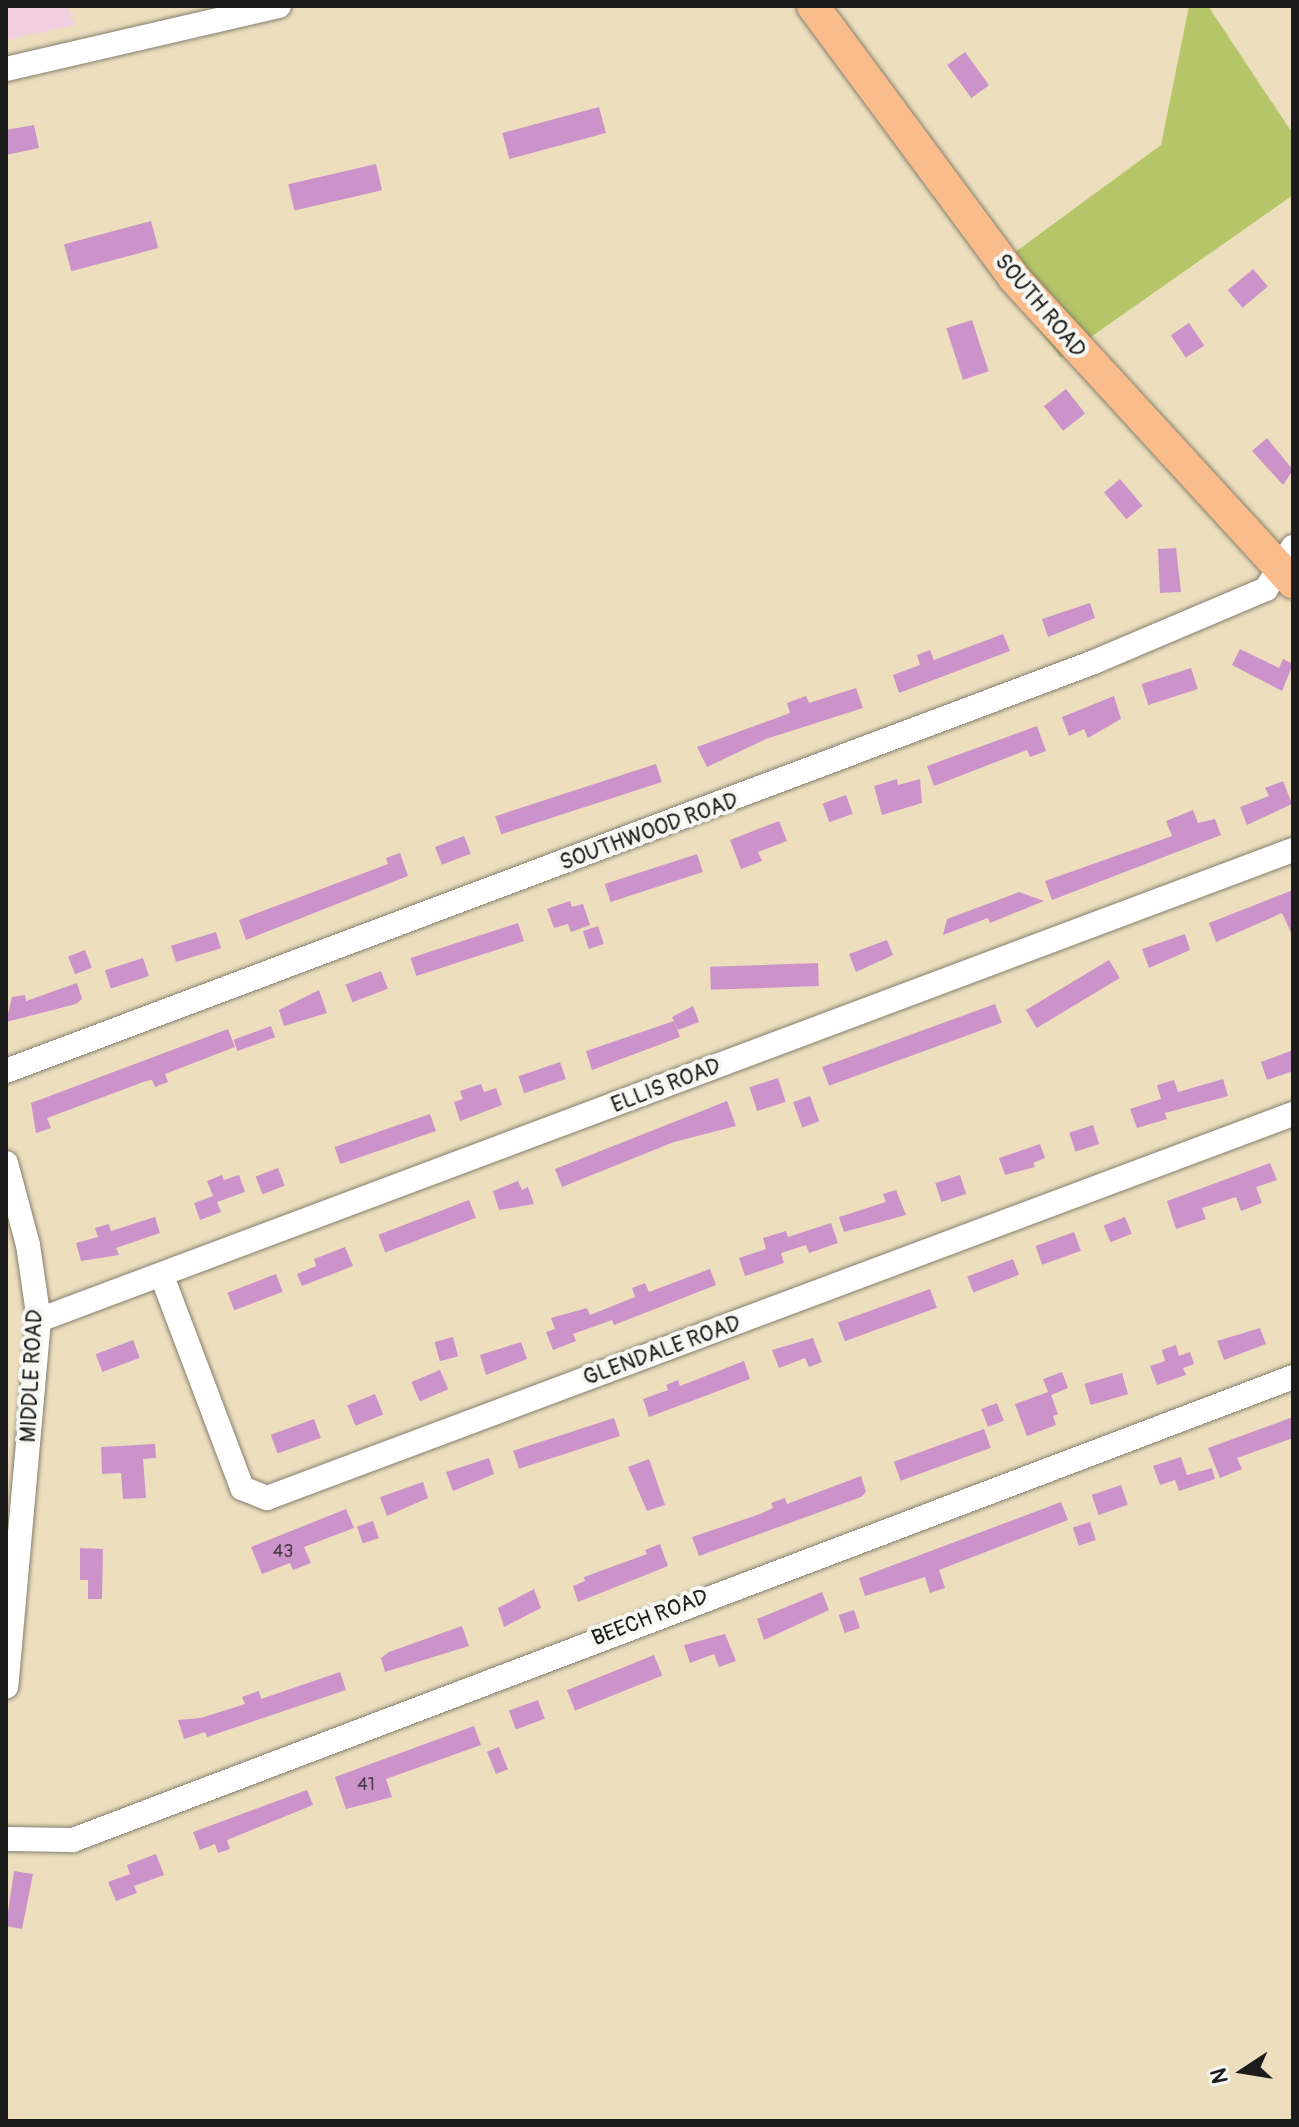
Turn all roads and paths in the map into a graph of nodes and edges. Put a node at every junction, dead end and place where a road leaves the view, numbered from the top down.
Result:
1 (279, 6) edge
2 (813, 6) edge
3 (6, 69) edge
4 (1287, 566) edge
5 (1293, 850) edge
6 (6, 1071) edge
7 (1293, 1114) edge
8 (6, 1163) edge
9 (162, 1276) junction
10 (39, 1320) junction
11 (1293, 1377) edge
12 (6, 1687) edge
13 (6, 1839) edge

1 - 3 street
2 - 4 main road, SOUTH ROAD
4 - 6 street, SOUTHWOOD ROAD
5 - 9 street, ELLIS ROAD
7 - 9 street, GLENDALE ROAD
8 - 10 street, MIDDLE ROAD
9 - 10 street, ELLIS ROAD
10 - 12 street, MIDDLE ROAD
11 - 13 street, BEECH ROAD

